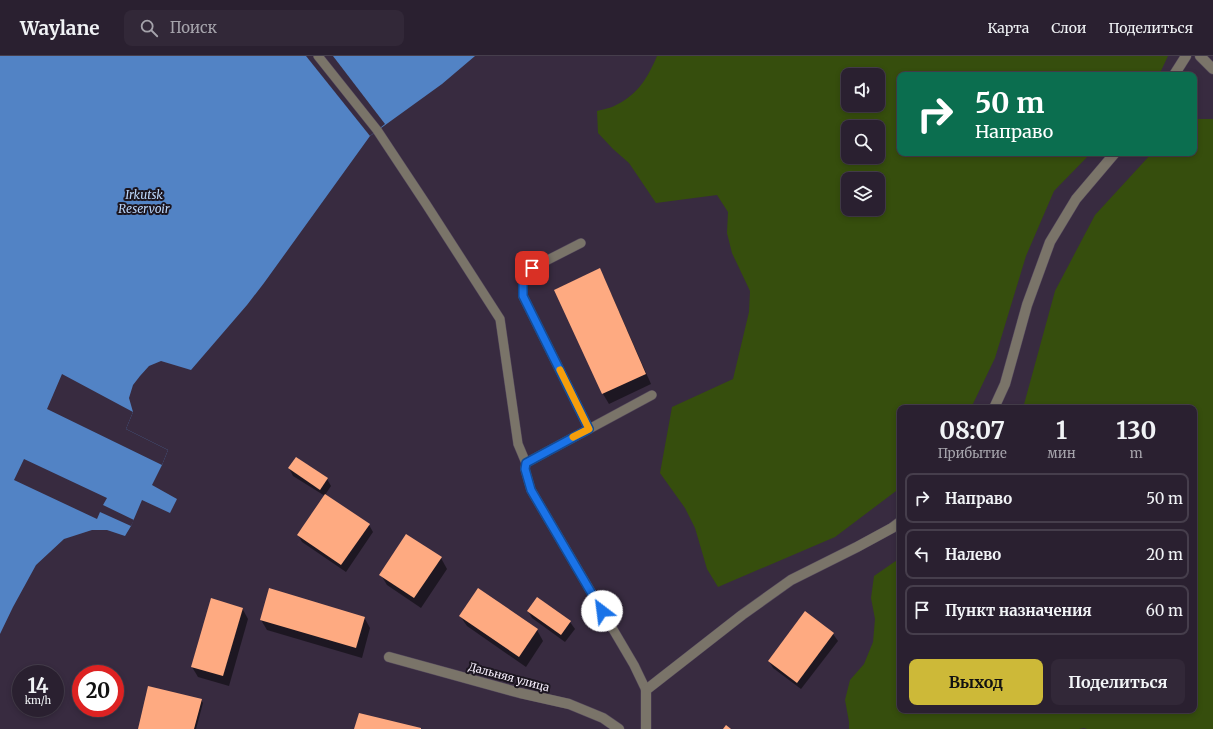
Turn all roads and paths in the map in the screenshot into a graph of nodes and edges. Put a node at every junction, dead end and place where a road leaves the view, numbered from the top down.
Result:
1 (318, 56) edge
2 (1186, 56) edge
3 (1200, 56) edge
4 (1213, 69) edge
5 (1176, 72) edge
6 (1111, 156) edge
7 (581, 243) dead end
8 (652, 395) dead end
9 (995, 405) edge
10 (589, 429) junction
11 (526, 463) junction
12 (897, 524) edge
13 (389, 657) dead end
14 (646, 690) junction
15 (618, 729) edge
16 (646, 729) edge

1 - 11 lane
2 - 5 street
3 - 4 street
6 - 9 street
7 - 10 lane
8 - 10 lane
10 - 11 lane
11 - 14 lane
12 - 14 street
13 - 15 street, Дальняя улица
14 - 16 street

